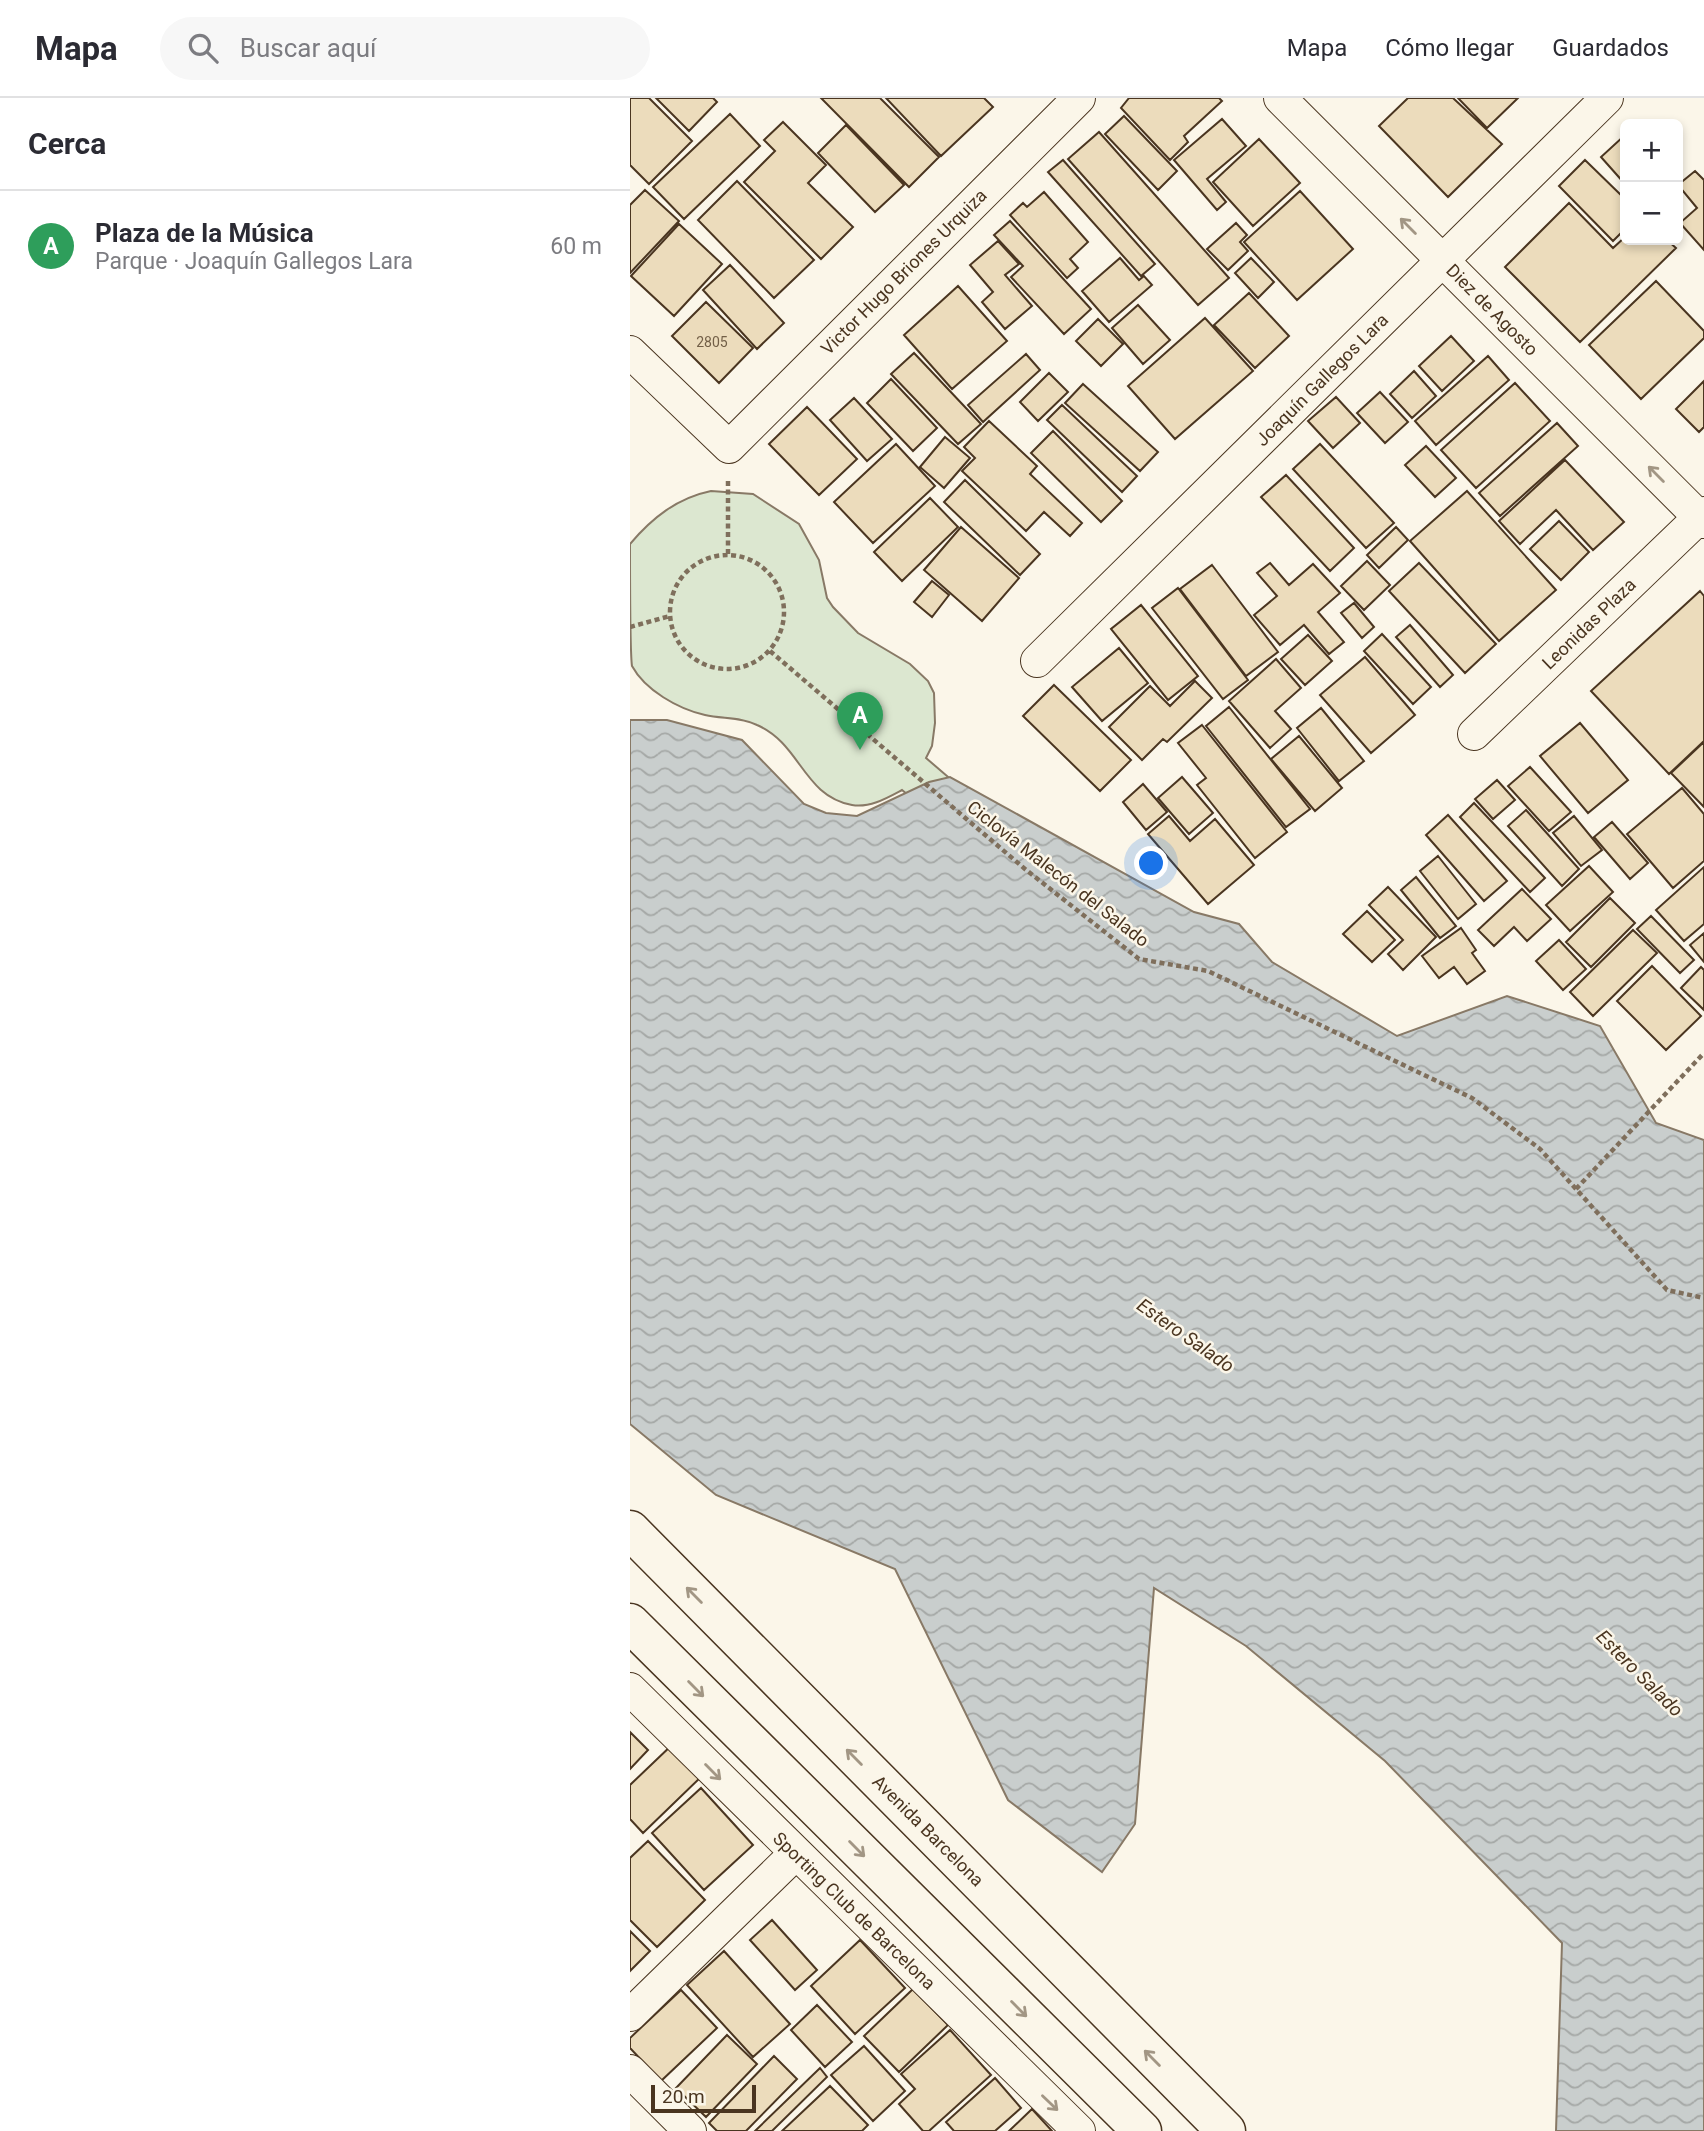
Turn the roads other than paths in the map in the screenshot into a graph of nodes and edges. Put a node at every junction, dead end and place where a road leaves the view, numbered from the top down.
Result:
1 (1079, 98) edge
2 (1280, 98) edge
3 (1607, 98) edge
4 (1443, 261) junction
5 (630, 352) edge
6 (1703, 518) edge
7 (1037, 661) dead end
8 (1474, 734) dead end
9 (630, 1530) edge
10 (630, 1623) edge
11 (630, 1689) edge
12 (795, 1854) junction
13 (630, 2015) edge
14 (630, 2071) edge
15 (690, 2131) edge
16 (1079, 2131) edge
17 (1142, 2131) edge
18 (1226, 2131) edge

1 - 5 street, Victor Hugo Briones Urquiza
4 -> 2 street, Diez de Agosto
3 - 4 street, Joaquín Gallegos Lara
6 -> 4 street, Diez de Agosto
4 - 7 street, Joaquín Gallegos Lara
6 - 8 street, Leonidas Plaza
18 -> 9 main road, Avenida Barcelona
10 -> 17 main road
11 -> 12 street, Sporting Club de Barcelona
12 - 13 street
12 -> 16 street, Sporting Club de Barcelona
14 - 15 street

